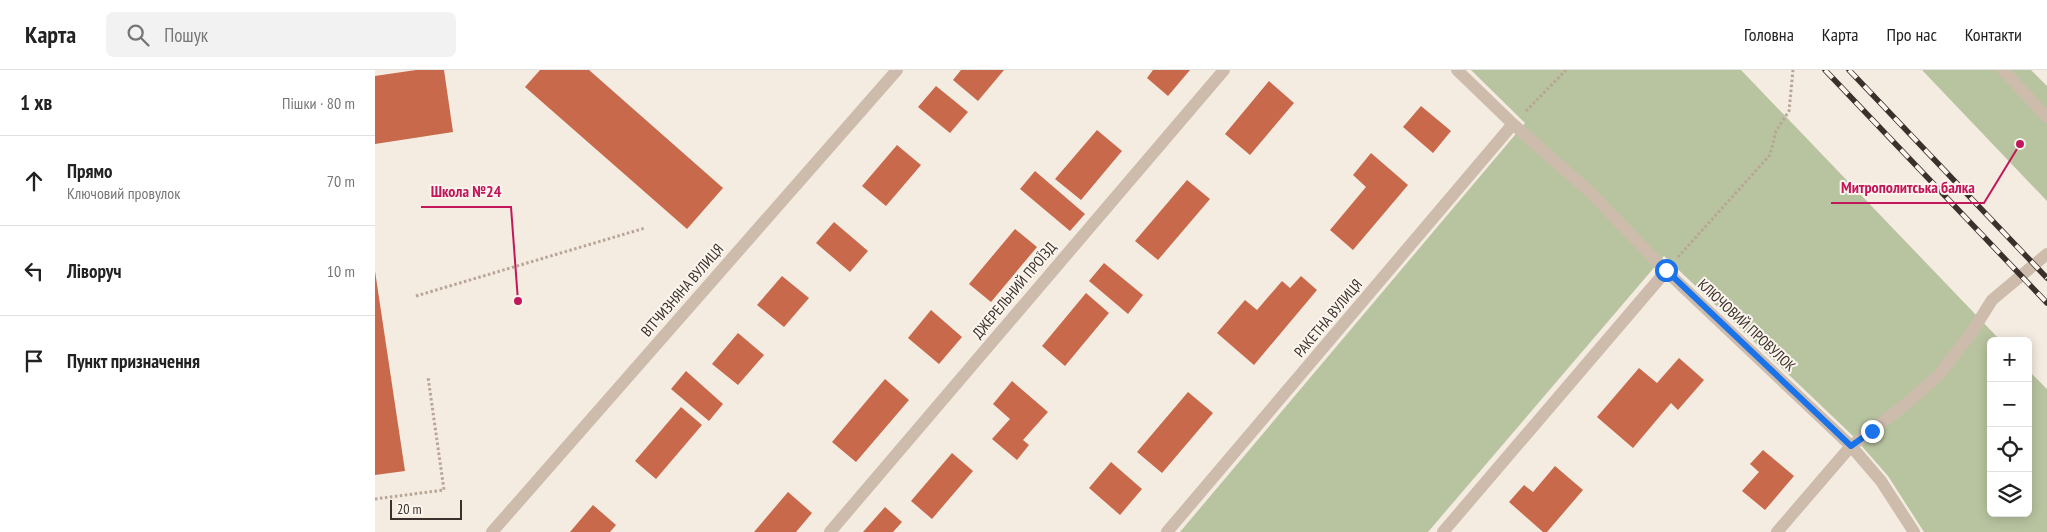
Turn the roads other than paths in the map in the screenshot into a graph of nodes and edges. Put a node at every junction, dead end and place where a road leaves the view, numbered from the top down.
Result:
1 (897, 70) edge
2 (1224, 70) edge
3 (1457, 70) edge
4 (2003, 70) edge
5 (2047, 117) edge
6 (1513, 124) junction
7 (2047, 254) edge
8 (1666, 270) junction
9 (1851, 446) junction
10 (492, 532) edge
11 (830, 532) edge
12 (1167, 532) edge
13 (1443, 532) edge
14 (1777, 532) edge
15 (1914, 532) edge

1 - 10 street, ВІТЧИЗНЯНА ВУЛИЦЯ
2 - 11 street, ДЖЕРЕЛЬНИЙ ПРОЇЗД
3 - 6 street, КЛЮЧОВИЙ ПРОВУЛОК
4 - 5 street
6 - 8 street, КЛЮЧОВИЙ ПРОВУЛОК
6 - 12 street, РАКЕТНА ВУЛИЦЯ
7 - 9 street
8 - 9 street, КЛЮЧОВИЙ ПРОВУЛОК
8 - 13 street
9 - 14 street
9 - 15 street, КЛЮЧОВИЙ ПРОВУЛОК

